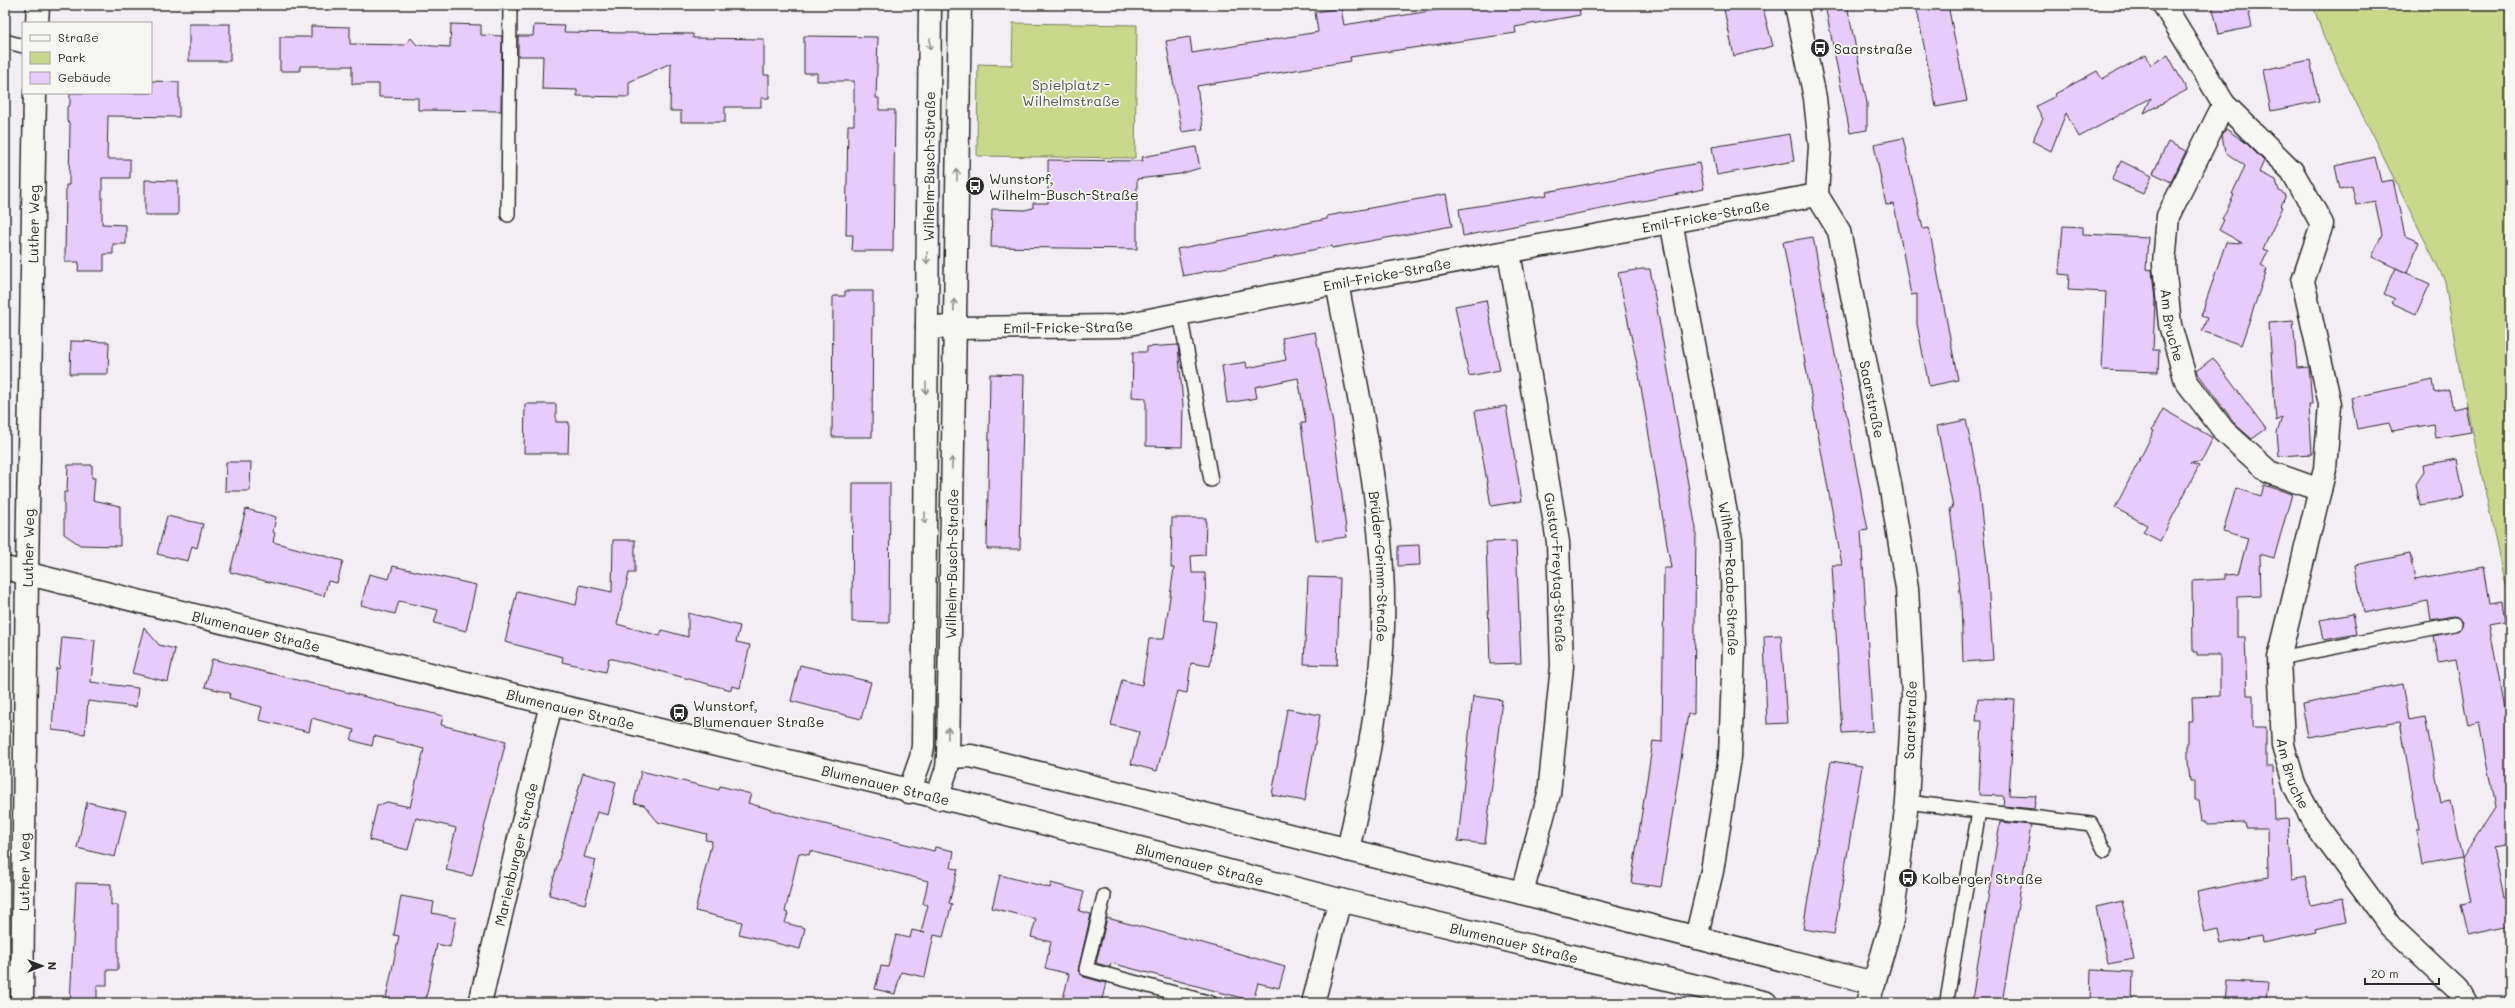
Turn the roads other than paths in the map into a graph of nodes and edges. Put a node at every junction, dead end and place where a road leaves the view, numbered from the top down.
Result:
1 (38, 5) edge
2 (510, 5) edge
3 (930, 5) edge
4 (960, 5) edge
5 (1796, 5) edge
6 (2164, 5) edge
7 (36, 22) edge
8 (5, 41) edge
9 (22, 46) edge
10 (35, 94) edge
11 (2224, 104) junction
12 (1817, 194) junction
13 (508, 215) dead end
14 (1671, 220) junction
15 (1509, 252) junction
16 (1337, 283) junction
17 (1180, 314) junction
18 (927, 326) junction
19 (954, 328) junction
20 (1211, 480) dead end
21 (2320, 490) junction
22 (5, 568) edge
23 (27, 573) junction
24 (2454, 624) dead end
25 (2279, 658) junction
26 (551, 704) junction
27 (948, 757) junction
28 (909, 792) junction
29 (938, 798) junction
30 (1907, 802) junction
31 (1979, 811) junction
32 (1348, 850) junction
33 (2105, 851) dead end
34 (1522, 892) junction
35 (1104, 896) dead end
36 (1340, 900) junction
37 (1696, 938) junction
38 (1871, 993) edge
39 (1947, 1000) dead end
40 (22, 1003) edge
41 (480, 1003) edge
42 (1211, 1003) edge
43 (1313, 1003) edge
44 (1766, 1003) edge
45 (2465, 1003) edge

1 - 7 street
2 - 13 lane
3 -> 18 street, Wilhelm-Busch-Straße
19 -> 4 street, Wilhelm-Busch-Straße
5 - 12 street
6 - 11 street, Am Bruche
8 - 9 lane
10 - 23 street, Luther Weg
11 - 21 street, Am Bruche
11 - 21 street, Am Bruche
12 - 14 street, Emil-Fricke-Straße
12 - 30 street, Saarstraße
14 - 15 street, Emil-Fricke-Straße
14 - 37 street, Wilhelm-Raabe-Straße
15 - 16 street, Emil-Fricke-Straße
15 - 34 street, Gustav-Freytag-Straße
16 - 17 street, Emil-Fricke-Straße
16 - 32 street, Brüder-Grimm-Straße
17 - 19 street, Emil-Fricke-Straße
17 - 20 lane
18 - 19 street
18 -> 28 street, Wilhelm-Busch-Straße
27 -> 19 street, Wilhelm-Busch-Straße
21 - 25 street, Am Bruche
22 - 23 street, Blumenauer Straße
23 - 26 street, Blumenauer Straße
23 - 40 street, Luther Weg
24 - 25 lane
25 - 45 street, Am Bruche
26 - 28 street, Blumenauer Straße
26 - 41 street, Marienburger Straße
27 - 29 street, Wilhelm-Busch-Straße
27 - 32 street
28 - 29 street, Blumenauer Straße
29 - 36 street, Blumenauer Straße
30 - 31 lane
30 - 38 street, Saarstraße
31 - 33 lane
31 - 39 lane
32 - 34 street
34 - 37 street
35 - 42 lane
36 - 43 street
36 - 44 street, Blumenauer Straße
37 - 38 street

